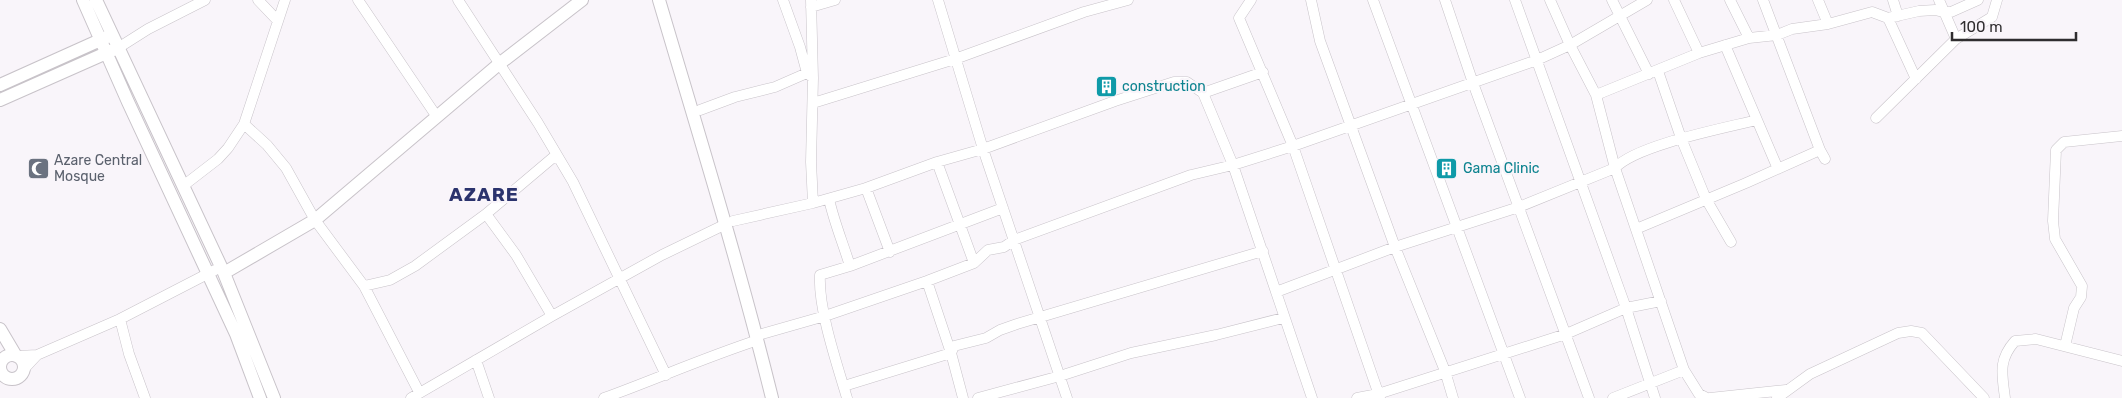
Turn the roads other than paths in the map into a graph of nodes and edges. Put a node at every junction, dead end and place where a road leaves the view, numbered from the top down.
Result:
1 (83, 0) edge
2 (204, 0) edge
3 (258, 0) edge
4 (285, 0) edge
5 (358, 0) edge
6 (458, 0) edge
7 (582, 0) edge
8 (659, 0) edge
9 (667, 0) edge
10 (782, 0) edge
11 (835, 0) edge
12 (938, 0) edge
13 (1128, 0) edge
14 (1311, 0) edge
15 (1373, 0) edge
16 (1445, 0) edge
17 (1515, 0) edge
18 (1550, 0) edge
19 (1612, 0) edge
20 (1647, 0) edge
21 (1674, 0) edge
22 (1730, 0) edge
23 (1763, 0) edge
24 (1818, 0) edge
25 (1893, 0) edge
26 (1939, 0) edge
27 (1978, 0) edge
28 (1997, 0) edge
29 (1248, 1) edge
30 (811, 3) edge
31 (99, 7) edge
32 (1943, 12) junction
33 (1620, 14) junction
34 (1893, 17) junction
35 (278, 21) junction
36 (1828, 24) junction
37 (1777, 35) junction
38 (107, 37) junction
39 (1749, 38) junction
40 (1956, 40) junction
41 (1570, 45) junction
42 (1725, 45) junction
43 (80, 48) junction
44 (112, 51) junction
45 (1699, 53) junction
46 (956, 59) junction
47 (1537, 60) junction
48 (499, 64) junction
49 (1263, 72) junction
50 (1653, 72) junction
51 (810, 76) junction
52 (1916, 79) junction
53 (1473, 83) junction
54 (0, 85) edge
55 (1203, 92) junction
56 (1596, 95) junction
57 (0, 100) edge
58 (813, 104) junction
59 (1412, 105) junction
60 (700, 110) junction
61 (437, 117) junction
62 (1876, 118) dead end
63 (1757, 120) junction
64 (244, 124) junction
65 (1352, 126) junction
66 (2122, 136) edge
67 (1681, 138) junction
68 (1293, 146) junction
69 (983, 149) junction
70 (1820, 150) junction
71 (556, 155) junction
72 (1826, 159) dead end
73 (937, 162) junction
74 (1233, 165) junction
75 (1615, 168) junction
76 (1778, 169) junction
77 (1580, 182) junction
78 (183, 186) junction
79 (866, 188) junction
80 (829, 199) junction
81 (1706, 199) junction
82 (813, 203) junction
83 (1519, 207) junction
84 (1003, 208) junction
85 (486, 214) junction
86 (315, 220) junction
87 (730, 222) junction
88 (959, 225) junction
89 (1457, 227) junction
90 (1636, 229) junction
91 (1014, 240) junction
92 (1731, 242) dead end
93 (1395, 247) junction
94 (890, 252) junction
95 (1263, 252) junction
96 (974, 263) junction
97 (850, 266) junction
98 (223, 270) junction
99 (1336, 270) junction
100 (207, 273) junction
101 (621, 279) junction
102 (927, 281) junction
103 (364, 286) junction
104 (1276, 292) junction
105 (1661, 301) junction
106 (1626, 308) junction
107 (552, 316) junction
108 (825, 316) junction
109 (1284, 318) junction
110 (120, 319) junction
111 (1040, 319) junction
112 (0, 330) edge
113 (1566, 334) junction
114 (760, 337) junction
115 (2065, 346) junction
116 (951, 353) junction
117 (1504, 353) junction
118 (37, 355) junction
119 (17, 356) junction
120 (476, 360) junction
121 (2122, 361) edge
122 (24, 369) junction
123 (1684, 370) junction
124 (1446, 371) junction
125 (3, 373) edge
126 (666, 376) junction
127 (1060, 376) junction
128 (1650, 383) junction
129 (844, 386) junction
130 (1787, 390) junction
131 (415, 395) edge
132 (1379, 396) edge
133 (145, 398) edge
134 (260, 398) edge
135 (274, 398) edge
136 (489, 398) edge
137 (604, 398) edge
138 (772, 398) edge
139 (779, 398) edge
140 (847, 398) edge
141 (962, 398) edge
142 (978, 398) edge
143 (1067, 398) edge
144 (1312, 398) edge
145 (1357, 398) edge
146 (1452, 398) edge
147 (1520, 398) edge
148 (1589, 398) edge
149 (1613, 398) edge
150 (1655, 398) edge
151 (1708, 398) edge
152 (1777, 398) edge
153 (1984, 398) edge
154 (2005, 398) edge

1 - 31 main road
2 - 44 street
3 - 35 street
4 - 35 street
5 - 61 street
6 - 48 street
7 - 48 main road
8 - 87 main road
9 - 60 main road
10 - 51 street
11 - 30 street
12 - 46 street
13 - 46 street
14 - 65 street
15 - 59 street
16 - 53 street
17 - 47 street
18 - 41 street
19 - 33 street
20 - 33 street
21 - 45 street
22 - 39 street
23 - 37 street
24 - 36 street
25 - 34 street
26 - 32 street
27 - 32 street
28 - 40 street
29 - 49 street
30 - 51 street
31 - 38 main road
31 - 43 main road
32 - 34 street
32 - 40 street
33 - 41 street
33 - 50 street
34 - 36 street
34 - 52 street
35 - 64 street
36 - 37 street
37 - 39 street
37 - 70 street
38 - 43 main road
38 - 44 main road
39 - 42 street
40 - 52 street
41 - 47 street
41 - 56 street
42 - 45 street
42 - 63 street
43 - 54 main road
44 - 57 main road
44 - 78 main road
44 - 100 main road
45 - 50 street
46 - 58 street
46 - 69 street
47 - 53 street
47 - 77 street
48 - 61 main road
48 - 71 street
49 - 55 street
49 - 68 street
50 - 56 street
50 - 67 street
51 - 58 street
51 - 60 street
52 - 62 street
53 - 59 street
53 - 83 street
55 - 69 street
55 - 74 street
56 - 75 street
58 - 82 street
59 - 65 street
59 - 89 street
60 - 87 main road
61 - 86 main road
63 - 67 street
63 - 76 street
64 - 78 street
64 - 86 street
65 - 68 street
65 - 93 street
66 - 115 street
67 - 75 street
67 - 81 street
68 - 74 street
68 - 99 street
69 - 73 street
69 - 84 street
70 - 72 street
70 - 76 street
71 - 85 street
71 - 101 street
73 - 79 street
73 - 88 street
74 - 91 street
74 - 95 street
75 - 77 street
75 - 90 street
76 - 81 street
77 - 83 street
77 - 106 street
78 - 98 main road
79 - 80 street
79 - 94 street
80 - 82 street
80 - 97 street
81 - 90 street
81 - 92 street
82 - 87 street
83 - 89 street
83 - 113 street
84 - 88 street
84 - 91 street
85 - 103 street
85 - 107 street
86 - 98 main road
86 - 103 street
87 - 101 street
87 - 114 main road
88 - 94 street
88 - 96 street
89 - 93 street
89 - 117 street
90 - 105 street
91 - 96 street
91 - 111 street
93 - 99 street
93 - 124 street
94 - 97 street
95 - 104 street
95 - 111 street
96 - 102 street
97 - 108 street
98 - 100 street
98 - 135 main road
99 - 104 street
99 - 132 street
100 - 110 street
100 - 134 main road
101 - 107 street
101 - 126 street
102 - 108 street
102 - 116 street
103 - 131 street
104 - 109 street
105 - 106 street
105 - 123 street
106 - 113 street
106 - 128 street
107 - 120 street
108 - 114 street
108 - 129 street
109 - 127 street
109 - 144 street
110 - 118 street
110 - 133 street
111 - 116 street
111 - 127 street
112 - 119 main road
112 - 125 main road
113 - 117 street
113 - 148 street
114 - 126 street
114 - 138 main road
114 - 139 main road
115 - 121 street
115 - 154 street
116 - 129 street
116 - 141 street
117 - 124 street
117 - 147 street
118 - 119 street
118 - 122 street
119 - 122 main road
119 - 125 main road
120 - 131 street
120 - 136 street
122 - 125 main road
123 - 128 street
123 - 151 street
124 - 132 street
124 - 146 street
126 - 137 street
127 - 142 street
127 - 143 street
128 - 149 street
128 - 150 street
129 - 140 street
130 - 151 street
130 - 152 street
130 - 153 street
132 - 145 street

